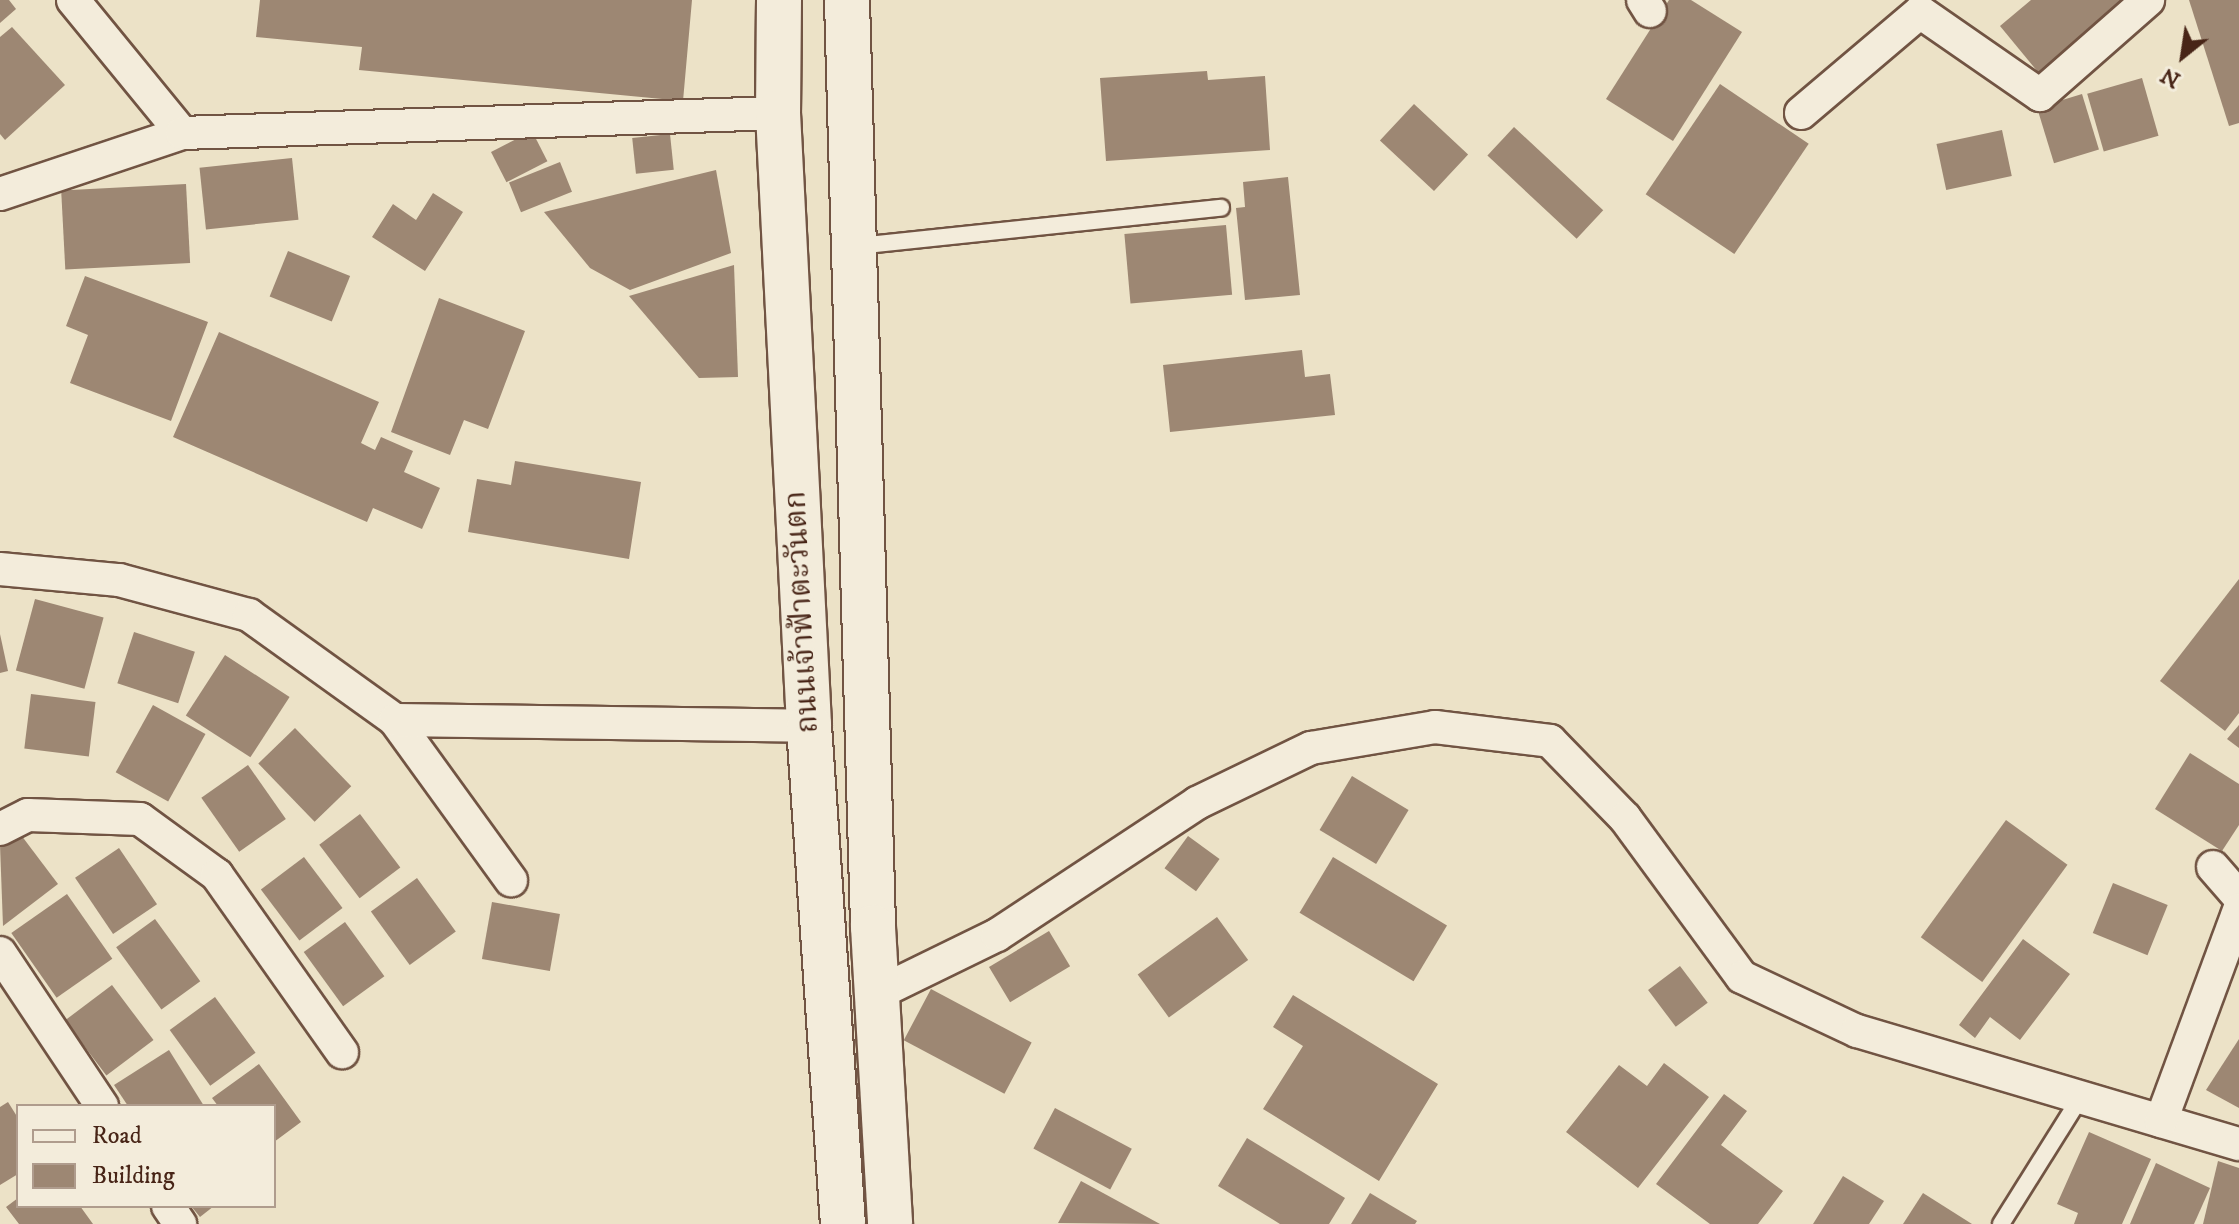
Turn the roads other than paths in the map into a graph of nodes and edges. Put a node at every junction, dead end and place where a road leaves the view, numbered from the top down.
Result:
1 (73, 0) edge
2 (779, 0) edge
3 (847, 0) edge
4 (2148, 0) edge
5 (778, 113) junction
6 (1801, 113) dead end
7 (182, 133) junction
8 (0, 194) edge
9 (1221, 208) dead end
10 (852, 247) junction
11 (0, 569) edge
12 (395, 720) junction
13 (809, 726) junction
14 (0, 829) edge
15 (2213, 867) dead end
16 (511, 880) dead end
17 (2239, 897) edge
18 (2239, 910) edge
19 (0, 953) edge
20 (878, 993) junction
21 (342, 1052) dead end
22 (2082, 1095) junction
23 (101, 1104) edge
24 (2161, 1121) junction
25 (2239, 1144) edge
26 (843, 1224) edge
27 (890, 1224) edge
28 (2001, 1224) edge

1 - 7 street
2 - 5 main road, ถนนเจ้าฟ้าตะวันตก
3 - 10 main road, ถนนเจ้าฟ้าตะวันตก
4 - 6 street
5 - 7 street
5 - 13 main road, ถนนเจ้าฟ้าตะวันตก
7 - 8 street
9 - 10 lane
10 - 20 main road, ถนนเจ้าฟ้าตะวันตก
11 - 12 street
12 - 13 street
12 - 16 street
13 - 26 main road, ถนนเจ้าฟ้าตะวันตก
14 - 21 street
15 - 17 street
18 - 24 street
19 - 23 street
20 - 22 street
20 - 27 main road, ถนนเจ้าฟ้าตะวันตก
22 - 24 street
22 - 28 lane
24 - 25 street

